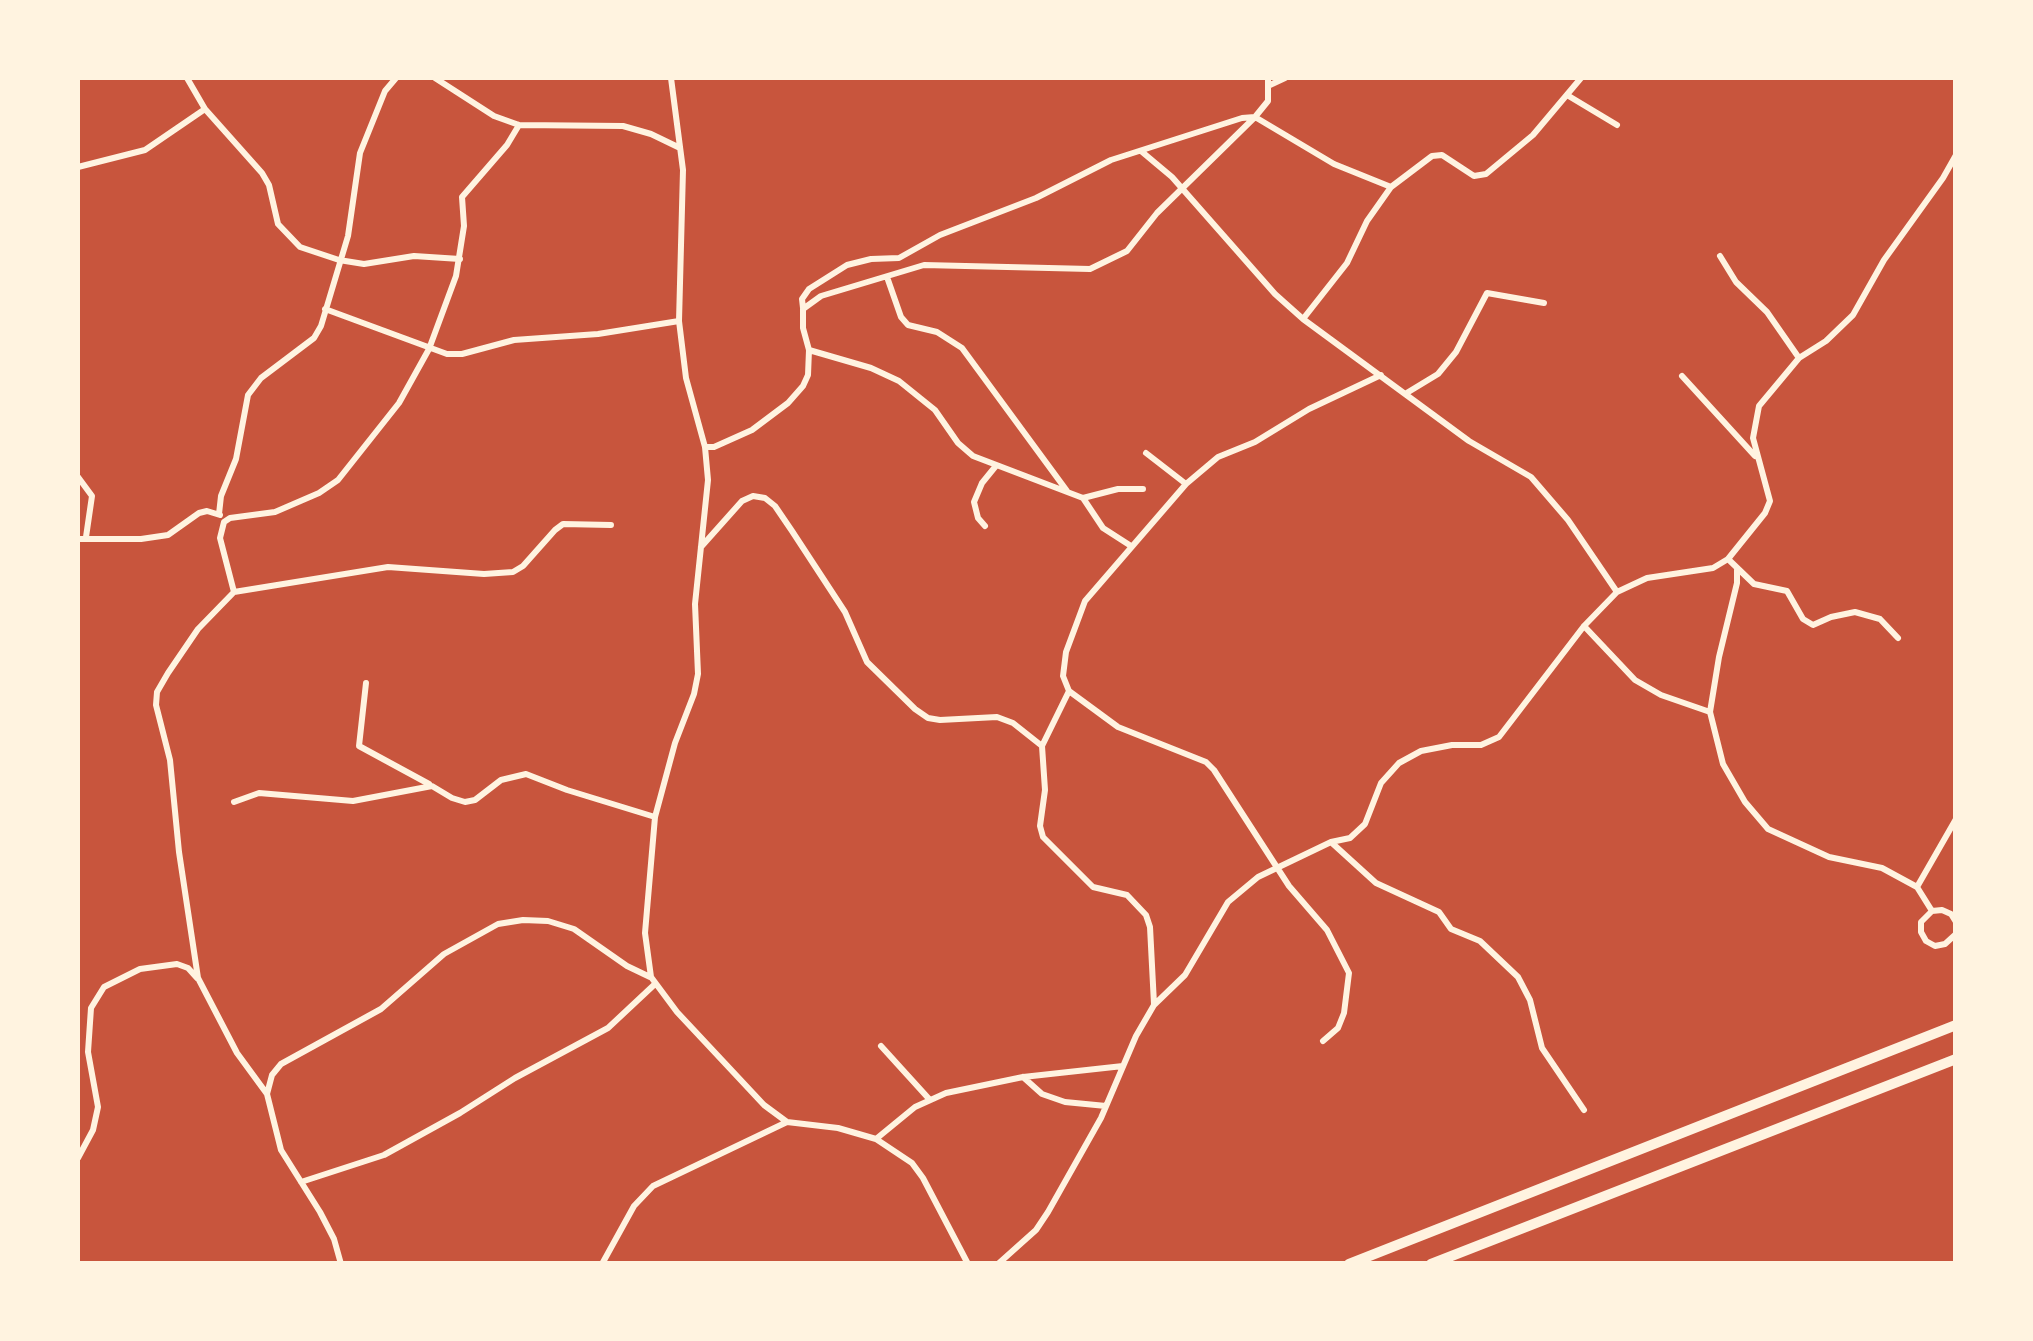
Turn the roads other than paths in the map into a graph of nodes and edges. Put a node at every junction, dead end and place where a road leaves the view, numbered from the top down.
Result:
1 (187, 78) edge
2 (396, 78) edge
3 (435, 78) edge
4 (671, 78) edge
5 (1284, 78) edge
6 (1581, 78) edge
7 (1269, 81) edge
8 (1567, 95) junction
9 (206, 109) junction
10 (1255, 118) junction
11 (519, 124) junction
12 (1617, 124) dead end
13 (680, 148) junction
14 (1141, 151) junction
15 (1956, 155) edge
16 (78, 167) edge
17 (1391, 186) junction
18 (1182, 188) junction
19 (1720, 256) dead end
20 (460, 259) junction
21 (338, 260) junction
22 (887, 277) junction
23 (1544, 303) dead end
24 (325, 309) junction
25 (803, 309) junction
26 (1302, 319) junction
27 (679, 322) junction
28 (428, 349) junction
29 (809, 350) junction
30 (1799, 358) junction
31 (1381, 375) junction
32 (1682, 376) dead end
33 (1405, 394) junction
34 (706, 447) junction
35 (1146, 453) dead end
36 (1756, 456) junction
37 (995, 467) junction
38 (78, 478) edge
39 (1186, 484) junction
40 (1143, 489) dead end
41 (1068, 492) junction
42 (222, 496) junction
43 (1083, 498) junction
44 (207, 511) junction
45 (219, 514) junction
46 (230, 518) junction
47 (611, 525) dead end
48 (985, 526) dead end
49 (82, 538) edge
50 (1130, 546) junction
51 (700, 547) junction
52 (1728, 559) junction
53 (1737, 569) junction
54 (234, 592) junction
55 (1616, 592) junction
56 (1584, 626) junction
57 (1898, 638) dead end
58 (366, 683) dead end
59 (1070, 691) junction
60 (1710, 712) junction
61 (1042, 746) junction
62 (432, 786) junction
63 (234, 802) dead end
64 (655, 817) junction
65 (1956, 819) edge
66 (1331, 842) junction
67 (1278, 867) junction
68 (1918, 887) junction
69 (1932, 911) junction
70 (1956, 922) edge
71 (1956, 934) edge
72 (1953, 944) edge
73 (198, 978) junction
74 (653, 981) junction
75 (1154, 1005) junction
76 (1956, 1024) edge
77 (1323, 1041) dead end
78 (881, 1046) dead end
79 (1956, 1059) edge
80 (1123, 1066) junction
81 (1023, 1077) junction
82 (266, 1094) junction
83 (930, 1100) junction
84 (1106, 1106) junction
85 (1584, 1110) dead end
86 (787, 1122) junction
87 (876, 1139) junction
88 (78, 1158) edge
89 (300, 1182) junction
90 (341, 1264) edge
91 (602, 1264) edge
92 (968, 1264) edge
93 (998, 1264) edge
94 (1349, 1264) edge
95 (1431, 1264) edge

1 - 9 street
2 - 21 street
3 - 11 street
4 - 13 street
5 - 7 street
6 - 8 street
7 - 10 street
8 - 12 street
8 - 17 street
9 - 16 street
9 - 21 street
10 - 14 street
10 - 17 street
10 - 18 street
11 - 13 street
11 - 20 street
13 - 27 street
14 - 18 street
14 - 25 street
15 - 30 street
17 - 26 street
18 - 22 street
18 - 26 street
19 - 30 street
20 - 21 street
20 - 28 street
21 - 24 street
22 - 25 street
22 - 41 street
23 - 33 street
24 - 28 street
24 - 42 street
25 - 29 street
26 - 31 street
27 - 28 street
27 - 34 street
28 - 46 street
29 - 34 street
29 - 37 street
30 - 36 street
31 - 33 street
31 - 39 street
32 - 36 street
33 - 55 street
34 - 51 street
35 - 39 street
36 - 52 street
37 - 41 street
37 - 48 street
38 - 49 street
39 - 50 street
40 - 43 street
41 - 43 street
42 - 44 street
42 - 45 street
43 - 50 street
44 - 45 street
44 - 49 street
45 - 46 street
46 - 54 street
47 - 54 street
50 - 59 street
51 - 61 street
51 - 64 street
52 - 53 street
52 - 55 street
53 - 57 street
53 - 60 street
54 - 73 street
55 - 56 street
56 - 60 street
56 - 66 street
58 - 62 street
59 - 61 street
59 - 67 street
60 - 68 street
61 - 75 street
62 - 63 street
62 - 64 street
64 - 74 street
65 - 68 street
66 - 67 street
66 - 85 street
67 - 75 street
67 - 77 street
68 - 69 street
69 - 70 street
69 - 72 street
71 - 72 street
73 - 82 street
73 - 88 street
74 - 82 street
74 - 86 street
74 - 89 street
75 - 80 street
76 - 94 highway
78 - 83 street
79 - 95 highway
80 - 81 street
80 - 84 street
81 - 83 street
81 - 84 street
82 - 89 street
83 - 87 street
84 - 93 street
86 - 87 street
86 - 91 street
87 - 92 street
89 - 90 street

